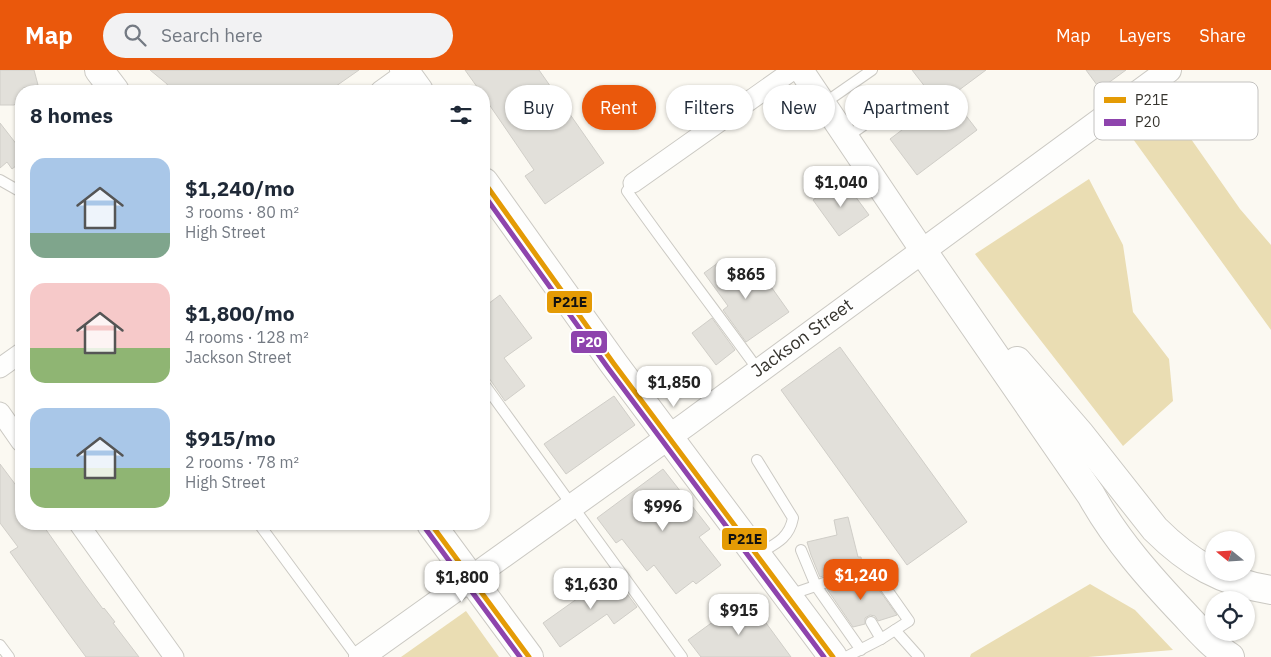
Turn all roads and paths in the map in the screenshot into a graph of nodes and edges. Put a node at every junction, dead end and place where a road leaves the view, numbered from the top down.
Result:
1 (99, 70) edge
2 (793, 70) edge
3 (801, 70) edge
4 (872, 70) edge
5 (1169, 70) edge
6 (410, 76) edge
7 (1153, 82) edge
8 (110, 85) edge
9 (392, 85) edge
10 (811, 85) edge
11 (835, 96) edge
12 (835, 120) edge
13 (1094, 125) edge
14 (857, 130) edge
15 (847, 137) junction
16 (0, 180) edge
17 (632, 183) joint
18 (15, 189) edge
19 (490, 190) edge
20 (922, 250) junction
21 (15, 357) edge
22 (0, 368) edge
23 (759, 370) junction
24 (490, 392) edge
25 (0, 412) edge
26 (15, 433) edge
27 (669, 437) junction
28 (757, 460) dead end
29 (572, 506) junction
30 (84, 530) edge
31 (263, 530) edge
32 (434, 530) edge
33 (801, 550) dead end
34 (757, 554) junction
35 (471, 579) junction
36 (816, 586) junction
37 (1271, 590) edge
38 (788, 595) junction
39 (872, 622) dead end
40 (895, 630) junction
41 (881, 639) junction
42 (0, 645) edge
43 (862, 650) junction
44 (9, 657) edge
45 (174, 657) edge
46 (357, 657) edge
47 (361, 657) edge
48 (529, 657) edge
49 (682, 657) edge
50 (833, 657) edge
51 (846, 657) edge
52 (919, 657) edge
53 (1230, 657) edge

1 - 8 main road
2 - 17 street
3 - 10 street
4 - 11 lane
5 - 7 street, Jackson Street
6 - 9 street
12 - 15 street
13 - 20 street, Jackson Street
14 - 15 lane
15 - 20 street
16 - 18 lane
17 - 23 lane
19 - 27 main road
20 - 23 street, Jackson Street
20 - 37 main road
20 - 53 main road
21 - 22 street
23 - 27 street, Jackson Street
24 - 29 lane
25 - 26 street
27 - 29 street, Jackson Street
27 - 34 main road
28 - 34 lane
29 - 35 street, Jackson Street
29 - 49 lane
30 - 45 street
31 - 46 lane
32 - 35 main road
33 - 36 lane
34 - 38 main road
35 - 47 street, Jackson Street
35 - 48 main road
36 - 38 lane
36 - 40 lane
36 - 43 lane
38 - 50 main road
39 - 41 lane
40 - 41 lane
40 - 52 lane
41 - 43 lane
42 - 44 lane
43 - 51 lane

